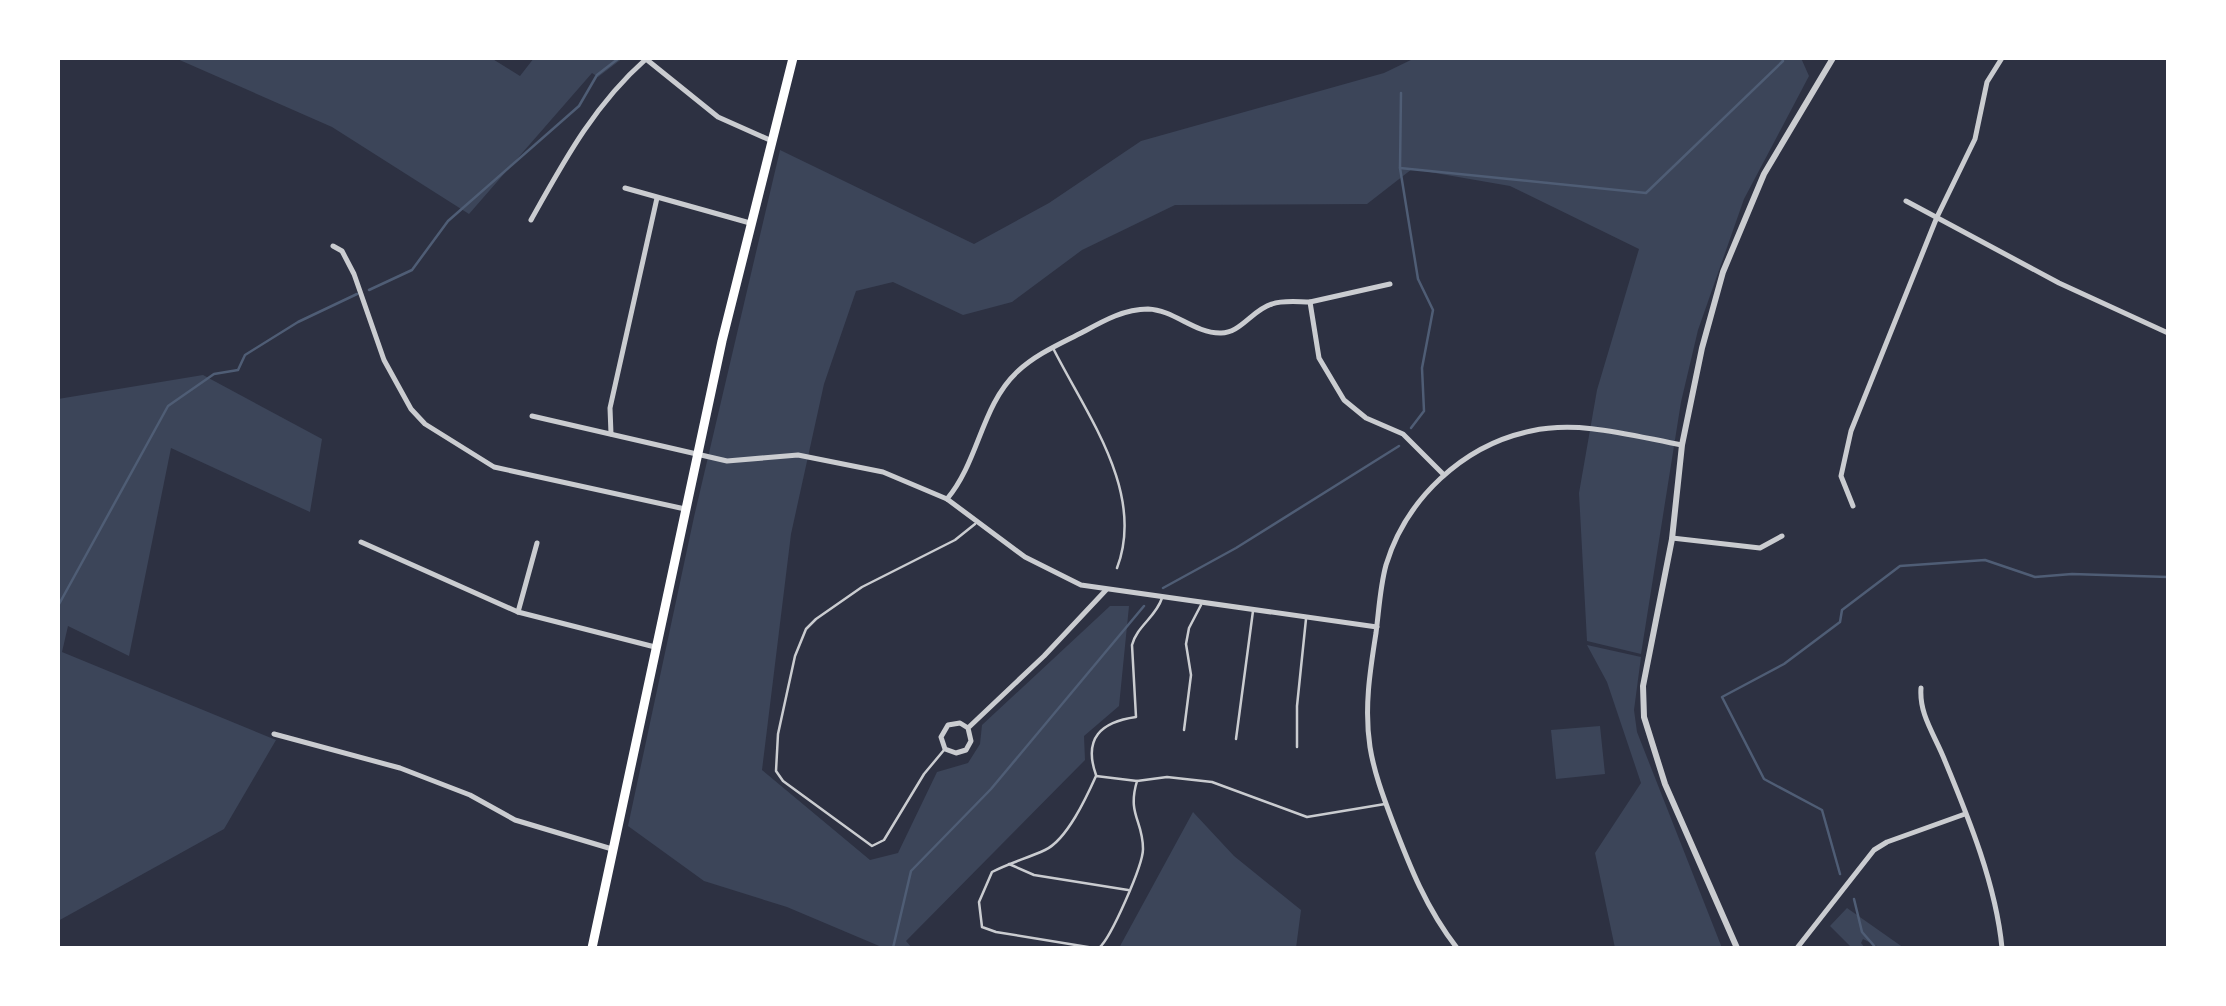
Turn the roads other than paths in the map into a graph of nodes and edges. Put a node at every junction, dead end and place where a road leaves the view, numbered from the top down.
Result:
1 (644, 58) edge
2 (794, 58) edge
3 (1833, 58) edge
4 (2002, 58) edge
5 (772, 141) junction
6 (624, 188) dead end
7 (657, 198) junction
8 (1906, 201) dead end
9 (1938, 217) junction
10 (531, 220) dead end
11 (750, 223) junction
12 (333, 246) dead end
13 (1390, 284) dead end
14 (1310, 302) junction
15 (2168, 334) edge
16 (1052, 348) junction
17 (532, 416) dead end
18 (611, 435) junction
19 (1682, 446) junction
20 (697, 456) junction
21 (1444, 476) junction
22 (947, 499) junction
23 (1853, 506) dead end
24 (686, 508) junction
25 (978, 521) junction
26 (1782, 536) dead end
27 (1672, 538) junction
28 (361, 542) dead end
29 (536, 543) dead end
30 (1117, 568) dead end
31 (1106, 590) junction
32 (1162, 598) junction
33 (1202, 603) junction
34 (1253, 609) junction
35 (518, 612) junction
36 (1306, 616) junction
37 (1377, 627) junction
38 (655, 647) junction
39 (1921, 688) dead end
40 (968, 728) junction
41 (1184, 730) dead end
42 (274, 734) dead end
43 (1236, 739) dead end
44 (1297, 747) dead end
45 (945, 749) junction
46 (1096, 776) junction
47 (1137, 780) junction
48 (1386, 804) junction
49 (1965, 814) junction
50 (612, 849) junction
51 (1008, 864) junction
52 (1130, 890) junction
53 (592, 948) edge
54 (1097, 948) edge
55 (1457, 948) edge
56 (1737, 948) edge
57 (1797, 948) edge
58 (2002, 948) edge

1 - 5 street
1 - 10 street
2 - 5 main road
3 - 19 street
4 - 9 street
5 - 11 main road
6 - 7 street
7 - 11 street
7 - 18 street
8 - 9 street
9 - 15 street
9 - 23 street
11 - 20 main road
12 - 24 street
13 - 14 street
14 - 16 street
14 - 21 street
16 - 22 street
16 - 30 lane
17 - 18 street
18 - 20 street
19 - 21 street
19 - 27 street
20 - 22 street
20 - 24 main road
21 - 37 street
22 - 25 street
24 - 38 main road
25 - 31 street
25 - 45 lane
26 - 27 street
27 - 56 street
28 - 35 street
29 - 35 street
31 - 32 street
31 - 40 street
32 - 33 street
32 - 46 lane
33 - 34 street
33 - 41 lane
34 - 36 street
34 - 43 lane
35 - 38 street
36 - 37 street
36 - 44 lane
37 - 48 street
38 - 50 main road
39 - 49 street
40 - 45 street
40 - 45 street
42 - 50 street
46 - 47 lane
46 - 51 lane
47 - 48 lane
47 - 52 lane
48 - 55 street
49 - 57 street
49 - 58 street
50 - 53 main road
51 - 52 lane
51 - 54 lane
52 - 54 lane

